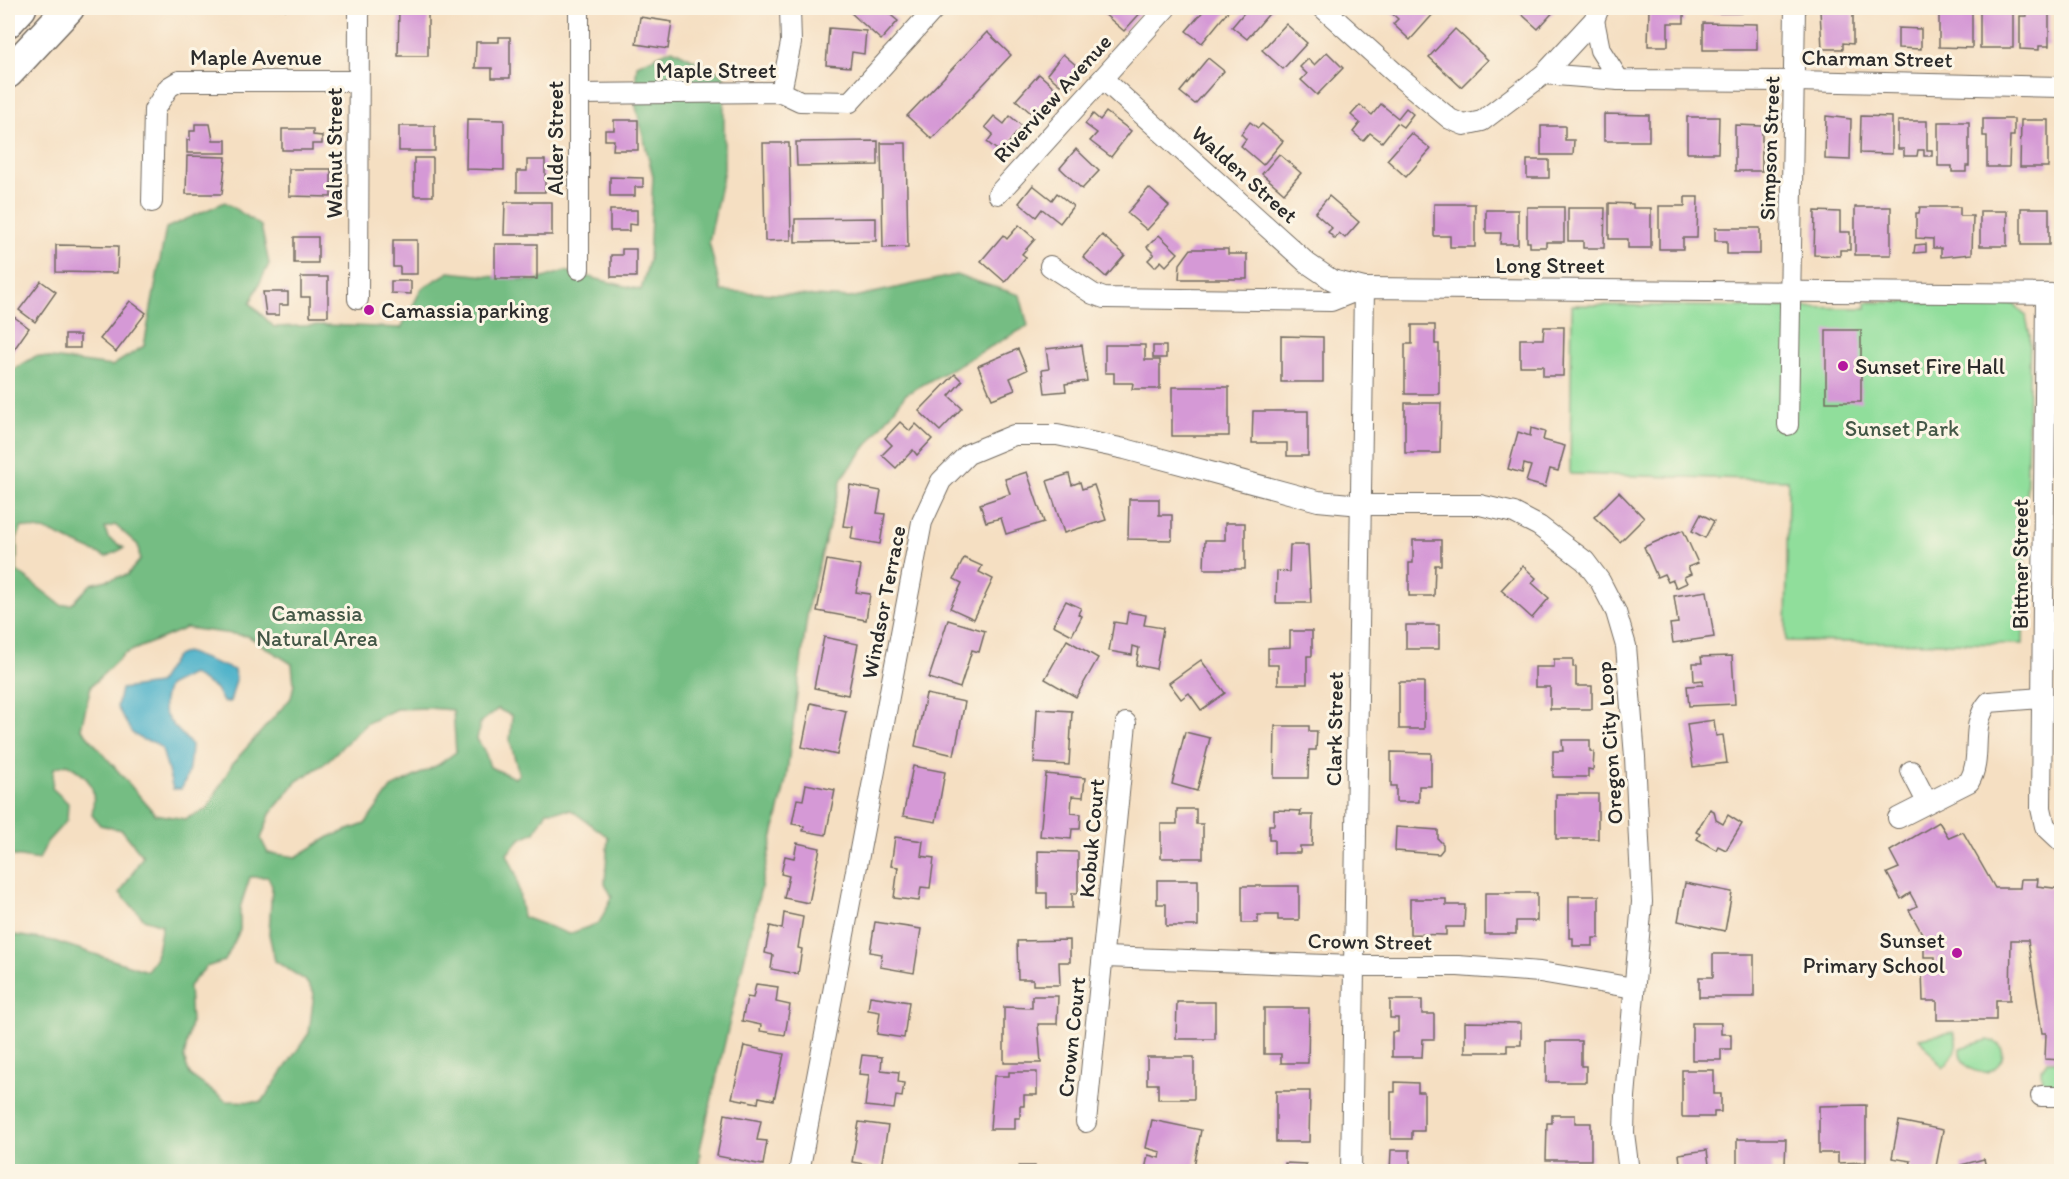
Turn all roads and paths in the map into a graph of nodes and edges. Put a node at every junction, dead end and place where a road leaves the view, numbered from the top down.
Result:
1 (21, 8) edge
2 (69, 8) edge
3 (359, 8) edge
4 (579, 8) edge
5 (790, 8) edge
6 (935, 8) edge
7 (1166, 8) edge
8 (1323, 8) edge
9 (1795, 8) edge
10 (1597, 14) edge
11 (8, 22) edge
12 (8, 73) edge
13 (1544, 74) junction
14 (1103, 79) junction
15 (1619, 80) junction
16 (358, 81) junction
17 (1795, 81) junction
18 (2061, 87) edge
19 (781, 92) junction
20 (579, 94) junction
21 (998, 194) dead end
22 (152, 202) dead end
23 (1050, 266) dead end
24 (579, 269) dead end
25 (1364, 288) junction
26 (1789, 291) junction
27 (2054, 294) edge
28 (358, 299) dead end
29 (1788, 425) dead end
30 (1361, 505) junction
31 (2042, 698) junction
32 (1126, 723) dead end
33 (1911, 771) dead end
34 (1928, 802) junction
35 (1898, 818) dead end
36 (2055, 837) edge
37 (1104, 957) junction
38 (1354, 966) junction
39 (1634, 987) junction
40 (2041, 1096) dead end
41 (2061, 1096) edge
42 (1086, 1122) dead end
43 (799, 1172) edge
44 (1351, 1172) edge
45 (1629, 1172) edge

1 - 11 highway
2 - 12 highway
3 - 16 street, Walnut Street
4 - 20 street, Alder Street
5 - 19 street
6 - 19 street, Maple Street
7 - 14 street, Riverview Avenue
8 - 13 street
9 - 17 street, Simpson Street
10 - 13 street
10 - 15 street
13 - 15 street, Charman Street
14 - 21 street, Riverview Avenue
14 - 25 street, Walden Street
15 - 17 street, Charman Street
16 - 22 street, Maple Avenue
16 - 28 street, Walnut Street
17 - 18 street, Charman Street
17 - 26 street, Simpson Street
19 - 20 street, Maple Street
20 - 24 street, Alder Street
23 - 25 street, Long Street
25 - 26 street, Long Street
25 - 30 street, Clark Street
26 - 27 street, Long Street
26 - 29 street, Simpson Street
27 - 31 street, Bittner Street
30 - 38 street, Clark Street
30 - 39 street, Oregon City Loop
30 - 43 street, Windsor Terrace
31 - 34 street
31 - 36 street, Bittner Street
32 - 37 street, Kobuk Court
33 - 34 street
34 - 35 street
37 - 38 street, Crown Street
37 - 42 street, Crown Court
38 - 39 street, Crown Street
38 - 44 street, Clark Street
39 - 45 street, Oregon City Loop
40 - 41 street

